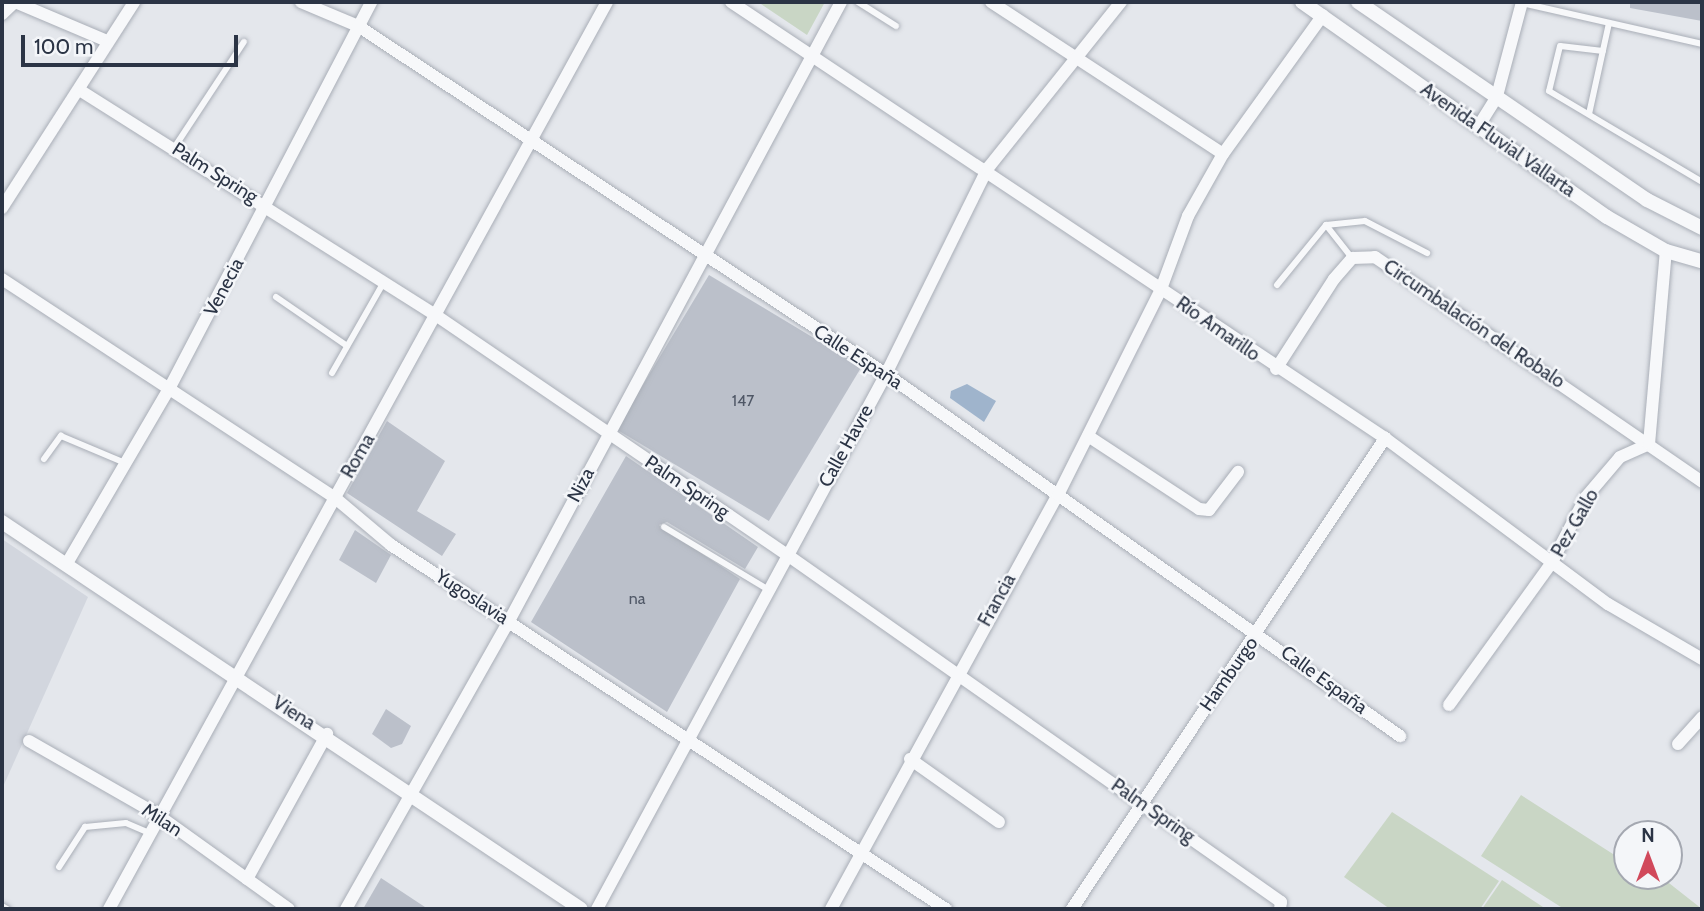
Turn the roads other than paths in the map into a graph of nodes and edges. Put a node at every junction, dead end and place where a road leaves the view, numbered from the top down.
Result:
1 (134, 2) edge
2 (301, 2) edge
3 (371, 2) edge
4 (607, 2) edge
5 (731, 2) edge
6 (841, 2) edge
7 (858, 2) edge
8 (990, 2) edge
9 (1121, 2) edge
10 (1302, 2) edge
11 (1358, 2) edge
12 (1522, 2) edge
13 (2, 15) edge
14 (1324, 15) junction
15 (1609, 23) junction
16 (358, 26) junction
17 (896, 26) dead end
18 (107, 41) junction
19 (244, 42) dead end
20 (1702, 44) edge
21 (1603, 51) junction
22 (811, 57) junction
23 (1076, 60) junction
24 (81, 91) junction
25 (1497, 96) junction
26 (1589, 114) junction
27 (1478, 127) junction
28 (531, 141) junction
29 (174, 148) junction
30 (1223, 154) junction
31 (988, 168) junction
32 (1702, 182) edge
33 (267, 205) junction
34 (2, 208) edge
35 (1326, 225) junction
36 (1702, 228) edge
37 (1666, 251) junction
38 (1427, 253) dead end
39 (706, 258) junction
40 (1352, 258) junction
41 (1702, 261) edge
42 (2, 279) edge
43 (384, 282) junction
44 (1277, 285) dead end
45 (1161, 289) junction
46 (276, 297) dead end
47 (437, 316) junction
48 (347, 346) junction
49 (1276, 369) junction
50 (332, 373) dead end
51 (886, 374) junction
52 (169, 389) junction
53 (608, 433) junction
54 (1088, 436) junction
55 (1385, 439) junction
56 (1649, 444) junction
57 (44, 459) dead end
58 (124, 462) junction
59 (1238, 472) dead end
60 (1702, 482) edge
61 (1058, 495) junction
62 (334, 497) junction
63 (2, 522) edge
64 (664, 527) dead end
65 (786, 554) junction
66 (1552, 562) junction
67 (66, 565) junction
68 (767, 589) junction
69 (509, 621) junction
70 (1258, 632) junction
71 (1702, 659) edge
72 (958, 674) junction
73 (237, 677) junction
74 (1449, 705) dead end
75 (1702, 717) edge
76 (327, 734) junction
77 (1400, 736) dead end
78 (687, 739) junction
79 (29, 741) dead end
80 (1678, 744) dead end
81 (910, 759) junction
82 (411, 797) junction
83 (1141, 802) junction
84 (158, 815) junction
85 (999, 822) dead end
86 (150, 833) junction
87 (859, 853) junction
88 (59, 867) dead end
89 (247, 879) junction
90 (2, 906) edge
91 (1280, 906) edge
92 (7, 909) edge
93 (109, 909) edge
94 (289, 909) edge
95 (346, 909) edge
96 (581, 909) edge
97 (597, 909) edge
98 (831, 909) edge
99 (946, 909) edge
100 (1072, 909) edge

1 - 18 street
2 - 16 street, Calle España
3 - 16 street, Venecia
4 - 28 street, Roma
5 - 22 street, Río Amarillo
6 - 22 street, Niza
7 - 17 lane
8 - 23 street
9 - 23 street, Calle Havre
10 - 14 street, Avenida Fluvial Vallarta
11 - 25 street, Avenida Fluvial Vallarta
12 - 15 lane
12 - 25 street
13 - 18 street
14 - 27 street, Avenida Fluvial Vallarta
14 - 30 street, Francia
15 - 20 lane
15 - 21 lane
16 - 28 street, Calle España
16 - 33 street, Venecia
18 - 24 street
19 - 29 lane
21 - 26 lane
21 - 26 lane
22 - 31 street, Río Amarillo
22 - 39 street, Niza
23 - 30 street
23 - 31 street, Calle Havre
24 - 29 street, Palm Spring
24 - 34 street
25 - 27 street
25 - 36 street, Avenida Fluvial Vallarta
26 - 32 lane
27 - 37 street, Avenida Fluvial Vallarta
28 - 39 street, Calle España
28 - 47 street, Roma
29 - 33 street, Palm Spring
30 - 45 street, Francia
31 - 45 street, Río Amarillo
31 - 51 street, Calle Havre
33 - 43 street, Palm Spring
33 - 52 street, Venecia
35 - 38 lane
35 - 40 lane
35 - 44 lane
37 - 41 street, Avenida Fluvial Vallarta
37 - 56 street
39 - 51 street, Calle España
39 - 53 street, Niza
40 - 49 street
40 - 56 street, Circumbalación del Robalo
42 - 52 street, Yugoslavia
43 - 47 street, Palm Spring
43 - 48 lane
45 - 49 street, Río Amarillo
45 - 54 street, Francia
46 - 48 lane
47 - 53 street, Palm Spring
47 - 62 street, Roma
48 - 50 lane
49 - 55 street, Río Amarillo
51 - 61 street, Calle España
51 - 65 street, Calle Havre
52 - 58 street, Venecia
52 - 62 street, Yugoslavia
53 - 65 street, Palm Spring
53 - 69 street, Niza
54 - 59 street
54 - 61 street, Francia
55 - 66 street, Río Amarillo
55 - 70 street, Hamburgo
56 - 60 street, Circumbalación del Robalo
56 - 66 street, Pez Gallo
57 - 58 lane
58 - 67 street, Venecia
61 - 70 street, Calle España
61 - 72 street, Francia
62 - 69 street, Yugoslavia
62 - 73 street, Roma
63 - 67 street, Viena
64 - 68 lane
65 - 68 street, Calle Havre
65 - 72 street, Palm Spring
66 - 71 street, Río Amarillo
66 - 74 street, Pez Gallo
67 - 73 street, Viena
68 - 78 street, Calle Havre
69 - 78 street, Yugoslavia
69 - 82 street, Niza
70 - 77 street, Calle España
70 - 83 street, Hamburgo
72 - 81 street, Francia
72 - 83 street, Palm Spring
73 - 76 street, Viena
73 - 84 street, Roma
75 - 80 street
76 - 82 street, Viena
76 - 89 street
78 - 87 street, Yugoslavia
78 - 97 street, Calle Havre
79 - 84 street, Milan
81 - 85 street
81 - 87 street, Francia
82 - 95 street, Niza
82 - 96 street, Viena
83 - 91 street, Palm Spring
83 - 100 street, Hamburgo
84 - 86 street, Roma
84 - 89 street, Milan
86 - 88 lane
86 - 93 street, Roma
87 - 98 street, Francia
87 - 99 street, Yugoslavia
89 - 94 street, Milan
90 - 92 lane

